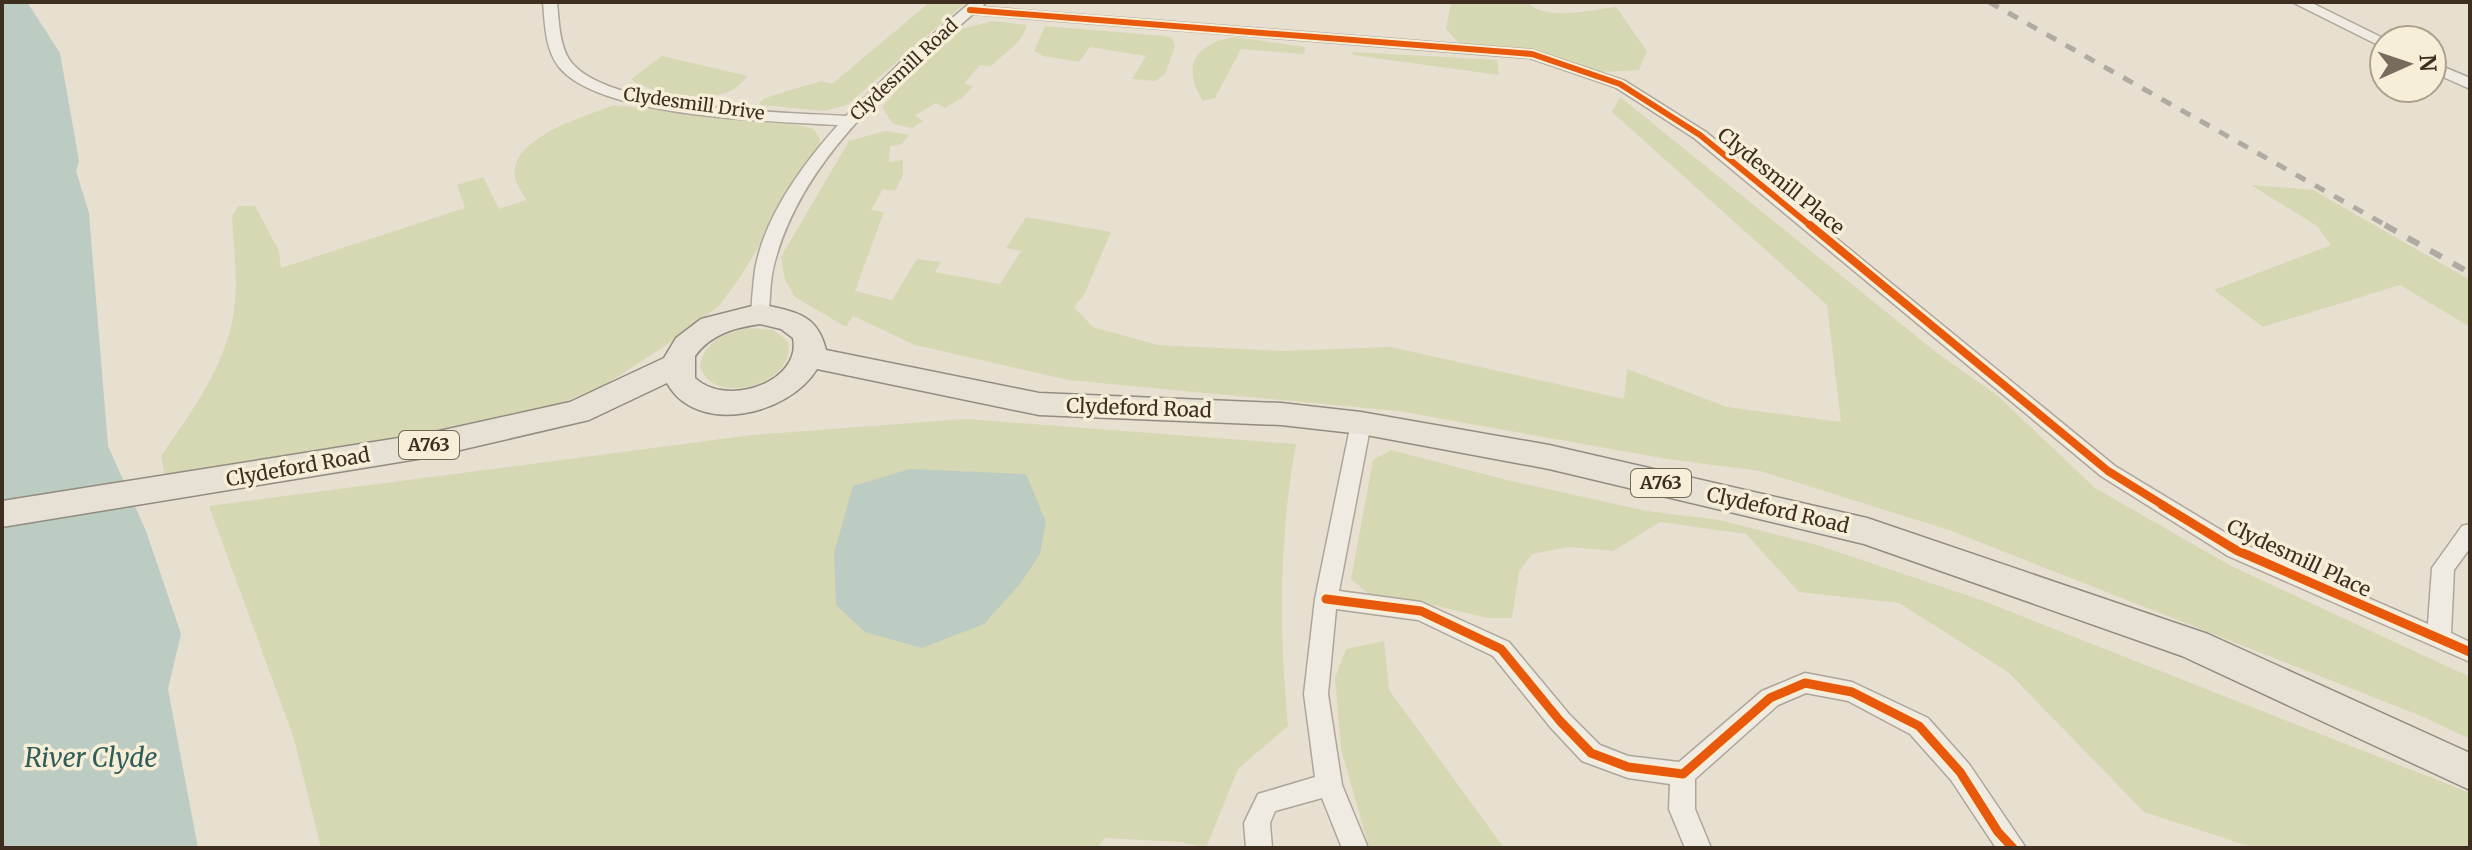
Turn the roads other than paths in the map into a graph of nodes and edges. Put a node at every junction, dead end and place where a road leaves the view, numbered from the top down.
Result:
1 (550, 2) edge
2 (2299, 2) edge
3 (974, 6) edge
4 (2368, 36) edge
5 (2448, 74) edge
6 (2470, 84) edge
7 (848, 121) junction
8 (760, 314) junction
9 (810, 357) junction
10 (677, 365) junction
11 (1361, 423) junction
12 (2, 514) edge
13 (2470, 532) edge
14 (1326, 599) junction
15 (2439, 638) junction
16 (2470, 652) edge
17 (2470, 772) edge
18 (1683, 774) junction
19 (1329, 785) junction
20 (1259, 848) edge
21 (1355, 848) edge
22 (1698, 848) edge
23 (2013, 848) edge

1 - 7 street, Clydesmill Drive
2 - 4 street
3 - 7 street, Clydesmill Road
3 - 15 street, Clydesmill Place
5 - 6 street
7 - 8 street, Clydesmill Road
8 - 9 main road, Clydeford Road / A763
8 - 10 main road, Clydeford Road / A763
9 - 10 main road
9 - 11 main road, Clydeford Road / A763
10 - 12 main road, Clydeford Road / A763
11 - 14 street
11 - 17 main road, Clydeford Road / A763
13 - 15 street
14 - 18 street
14 - 19 street
15 - 16 street, Clydesmill Place
18 - 22 street
18 - 23 street
19 - 20 street
19 - 21 street

